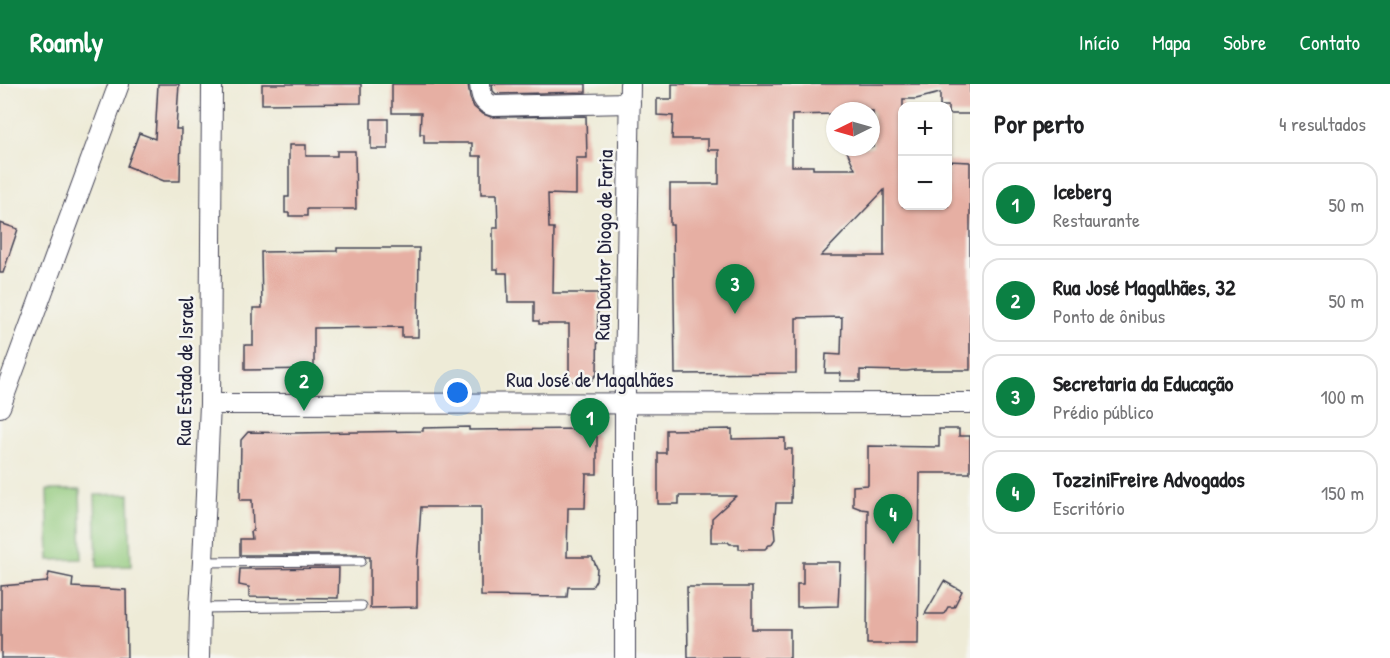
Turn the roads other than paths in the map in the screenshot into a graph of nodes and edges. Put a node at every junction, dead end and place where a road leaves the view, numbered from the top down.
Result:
1 (119, 84) edge
2 (212, 84) edge
3 (480, 84) edge
4 (630, 94) edge
5 (970, 403) edge
6 (210, 404) junction
7 (625, 404) junction
8 (0, 407) edge
9 (362, 561) dead end
10 (204, 562) junction
11 (361, 606) dead end
12 (200, 608) junction
13 (199, 658) edge
14 (625, 658) edge

1 - 8 street
2 - 6 street, Rua Estado de Israel
3 - 4 street
4 - 7 street, Rua Doutor Diogo de Faria
5 - 7 street, Rua José de Magalhães
6 - 7 street, Rua José de Magalhães
6 - 10 street, Rua Estado de Israel
7 - 14 street, Rua Doutor Diogo de Faria
9 - 10 lane
10 - 12 street, Rua Estado de Israel
11 - 12 lane
12 - 13 street, Rua Estado de Israel

